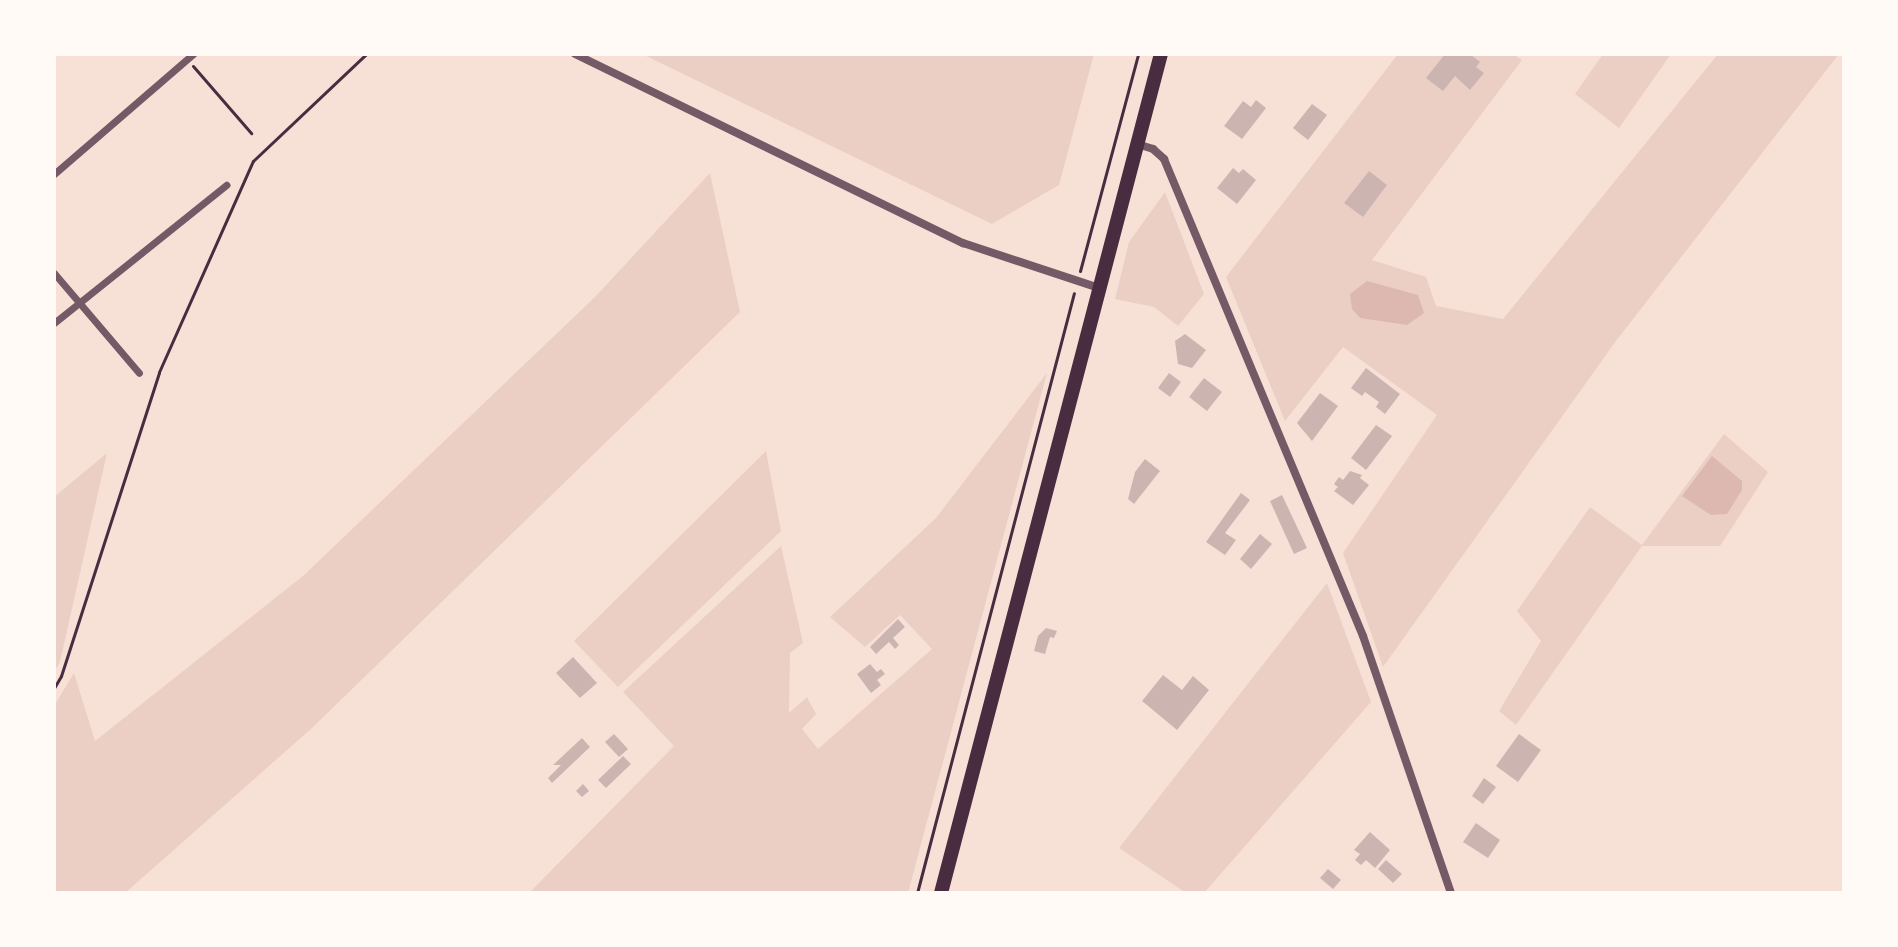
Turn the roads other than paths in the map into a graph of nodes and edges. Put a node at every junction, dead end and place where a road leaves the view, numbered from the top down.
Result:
1 (575, 54) edge
2 (1161, 54) edge
3 (190, 57) edge
4 (1137, 144) junction
5 (54, 174) edge
6 (226, 185) dead end
7 (54, 273) edge
8 (1099, 288) junction
9 (80, 304) junction
10 (54, 323) edge
11 (139, 373) dead end
12 (941, 893) edge
13 (1451, 893) edge

1 - 8 street
2 - 4 main road
3 - 5 street
4 - 8 main road
4 - 13 street
6 - 9 street
7 - 9 street
8 - 12 main road
9 - 10 street
9 - 11 street

